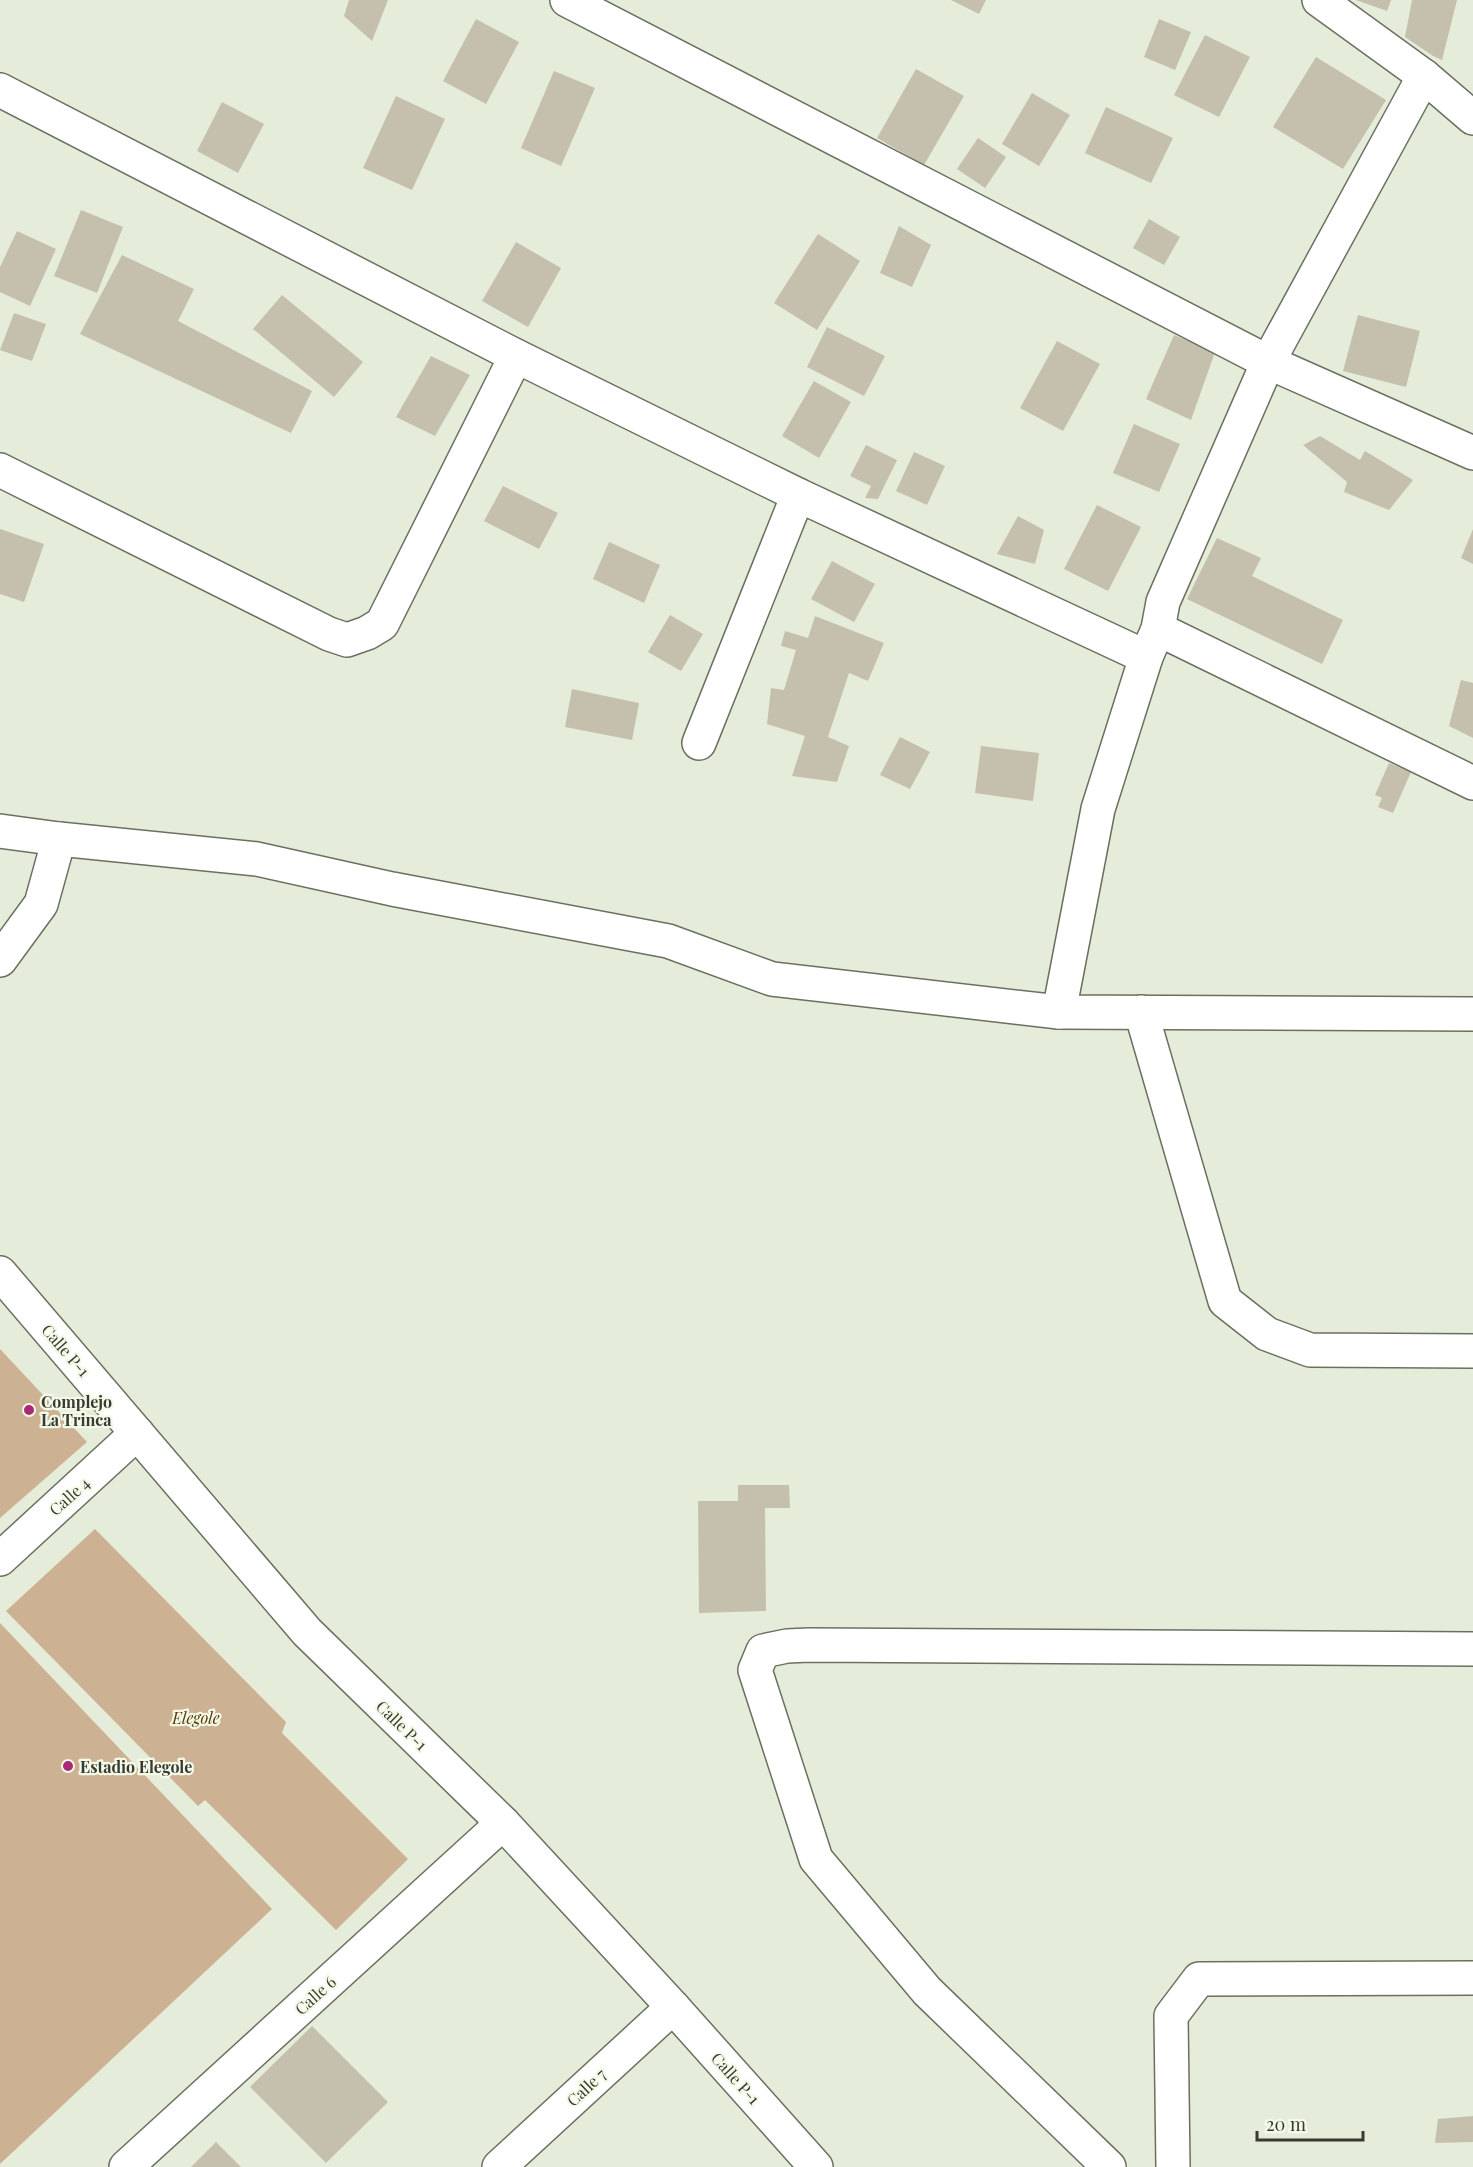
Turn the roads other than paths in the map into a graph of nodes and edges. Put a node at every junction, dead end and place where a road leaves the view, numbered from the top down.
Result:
1 (567, 0) edge
2 (1319, 0) edge
3 (1424, 76) junction
4 (0, 90) edge
5 (1473, 111) edge
6 (1473, 118) edge
7 (516, 356) junction
8 (1268, 362) junction
9 (1473, 453) edge
10 (0, 470) edge
11 (798, 495) junction
12 (1152, 643) junction
13 (699, 743) dead end
14 (1473, 783) edge
15 (0, 831) edge
16 (59, 839) junction
17 (0, 960) edge
18 (1059, 1012) junction
19 (1141, 1012) junction
20 (1473, 1014) edge
21 (0, 1273) edge
22 (1473, 1352) edge
23 (137, 1433) junction
24 (0, 1559) edge
25 (1473, 1648) edge
26 (503, 1823) junction
27 (1473, 1978) edge
28 (673, 2007) junction
29 (126, 2167) edge
30 (499, 2167) edge
31 (816, 2167) edge
32 (1109, 2167) edge
33 (1173, 2167) edge

1 - 8 street
2 - 3 street
3 - 6 street
3 - 8 street
4 - 7 street
5 - 6 street
7 - 10 street
7 - 11 street
8 - 9 street
8 - 12 street
11 - 12 street
11 - 13 street
12 - 14 street
12 - 18 street
15 - 16 street
16 - 17 street
16 - 18 street
18 - 19 street
19 - 20 street
19 - 22 street
21 - 23 street, Calle P-1
23 - 24 street, Calle 4
23 - 26 street, Calle P-1
25 - 32 street
26 - 28 street, Calle P-1
26 - 29 street, Calle 6
27 - 33 street
28 - 30 street, Calle 7
28 - 31 street, Calle P-1

